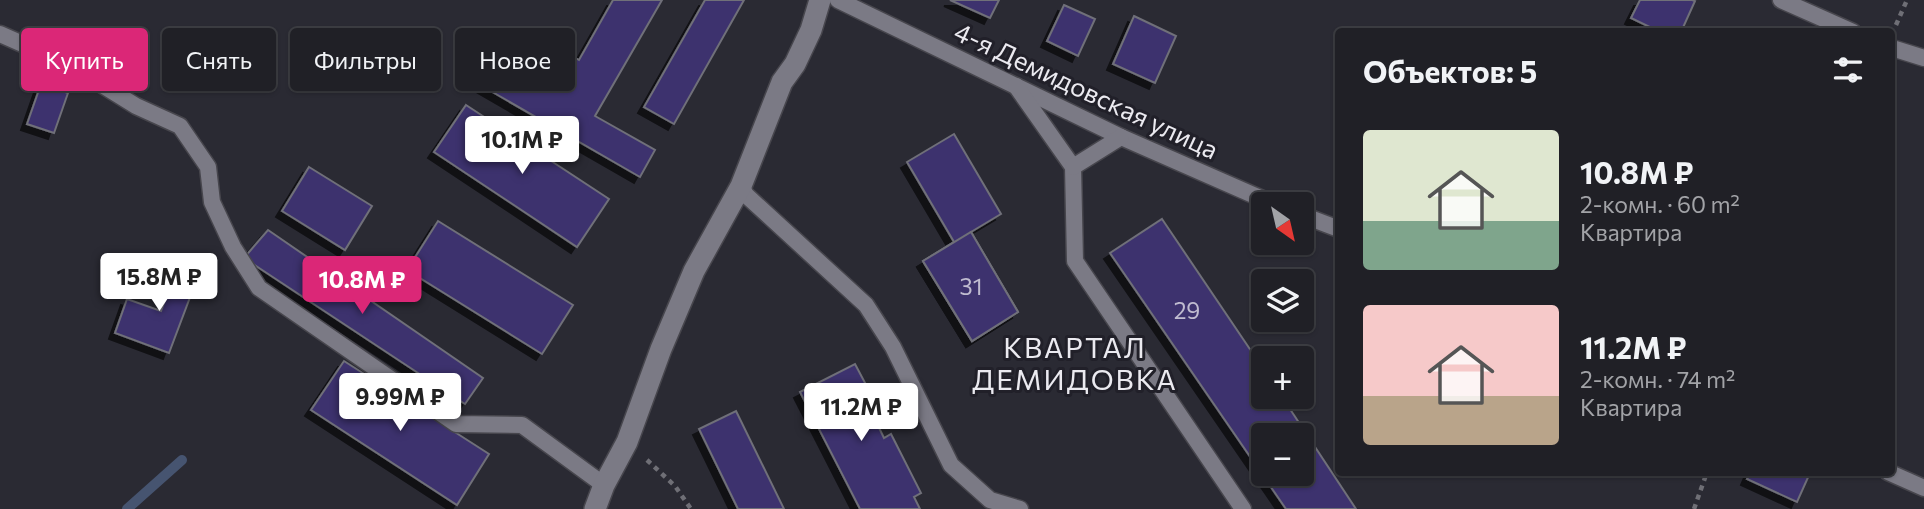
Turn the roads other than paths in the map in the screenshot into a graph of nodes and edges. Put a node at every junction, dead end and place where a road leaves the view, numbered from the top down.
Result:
1 (820, 0) edge
2 (838, 0) edge
3 (1781, 0) edge
4 (1844, 28) edge
5 (0, 34) edge
6 (1895, 49) edge
7 (1924, 58) edge
8 (1017, 86) junction
9 (1121, 137) junction
10 (1073, 167) junction
11 (741, 186) junction
12 (1251, 194) edge
13 (1314, 220) edge
14 (1335, 227) edge
15 (1895, 475) edge
16 (604, 485) junction
17 (1924, 488) edge
18 (595, 509) edge
19 (1020, 509) edge
20 (1243, 509) edge

1 - 11 street
2 - 8 lane, 4-я Демидовская улица
3 - 4 lane
5 - 16 lane
6 - 7 lane
8 - 9 lane, 4-я Демидовская улица
8 - 10 lane
9 - 10 lane
9 - 12 lane, 4-я Демидовская улица
10 - 20 lane
11 - 16 street
11 - 19 lane
13 - 14 lane
15 - 17 lane
16 - 18 street

